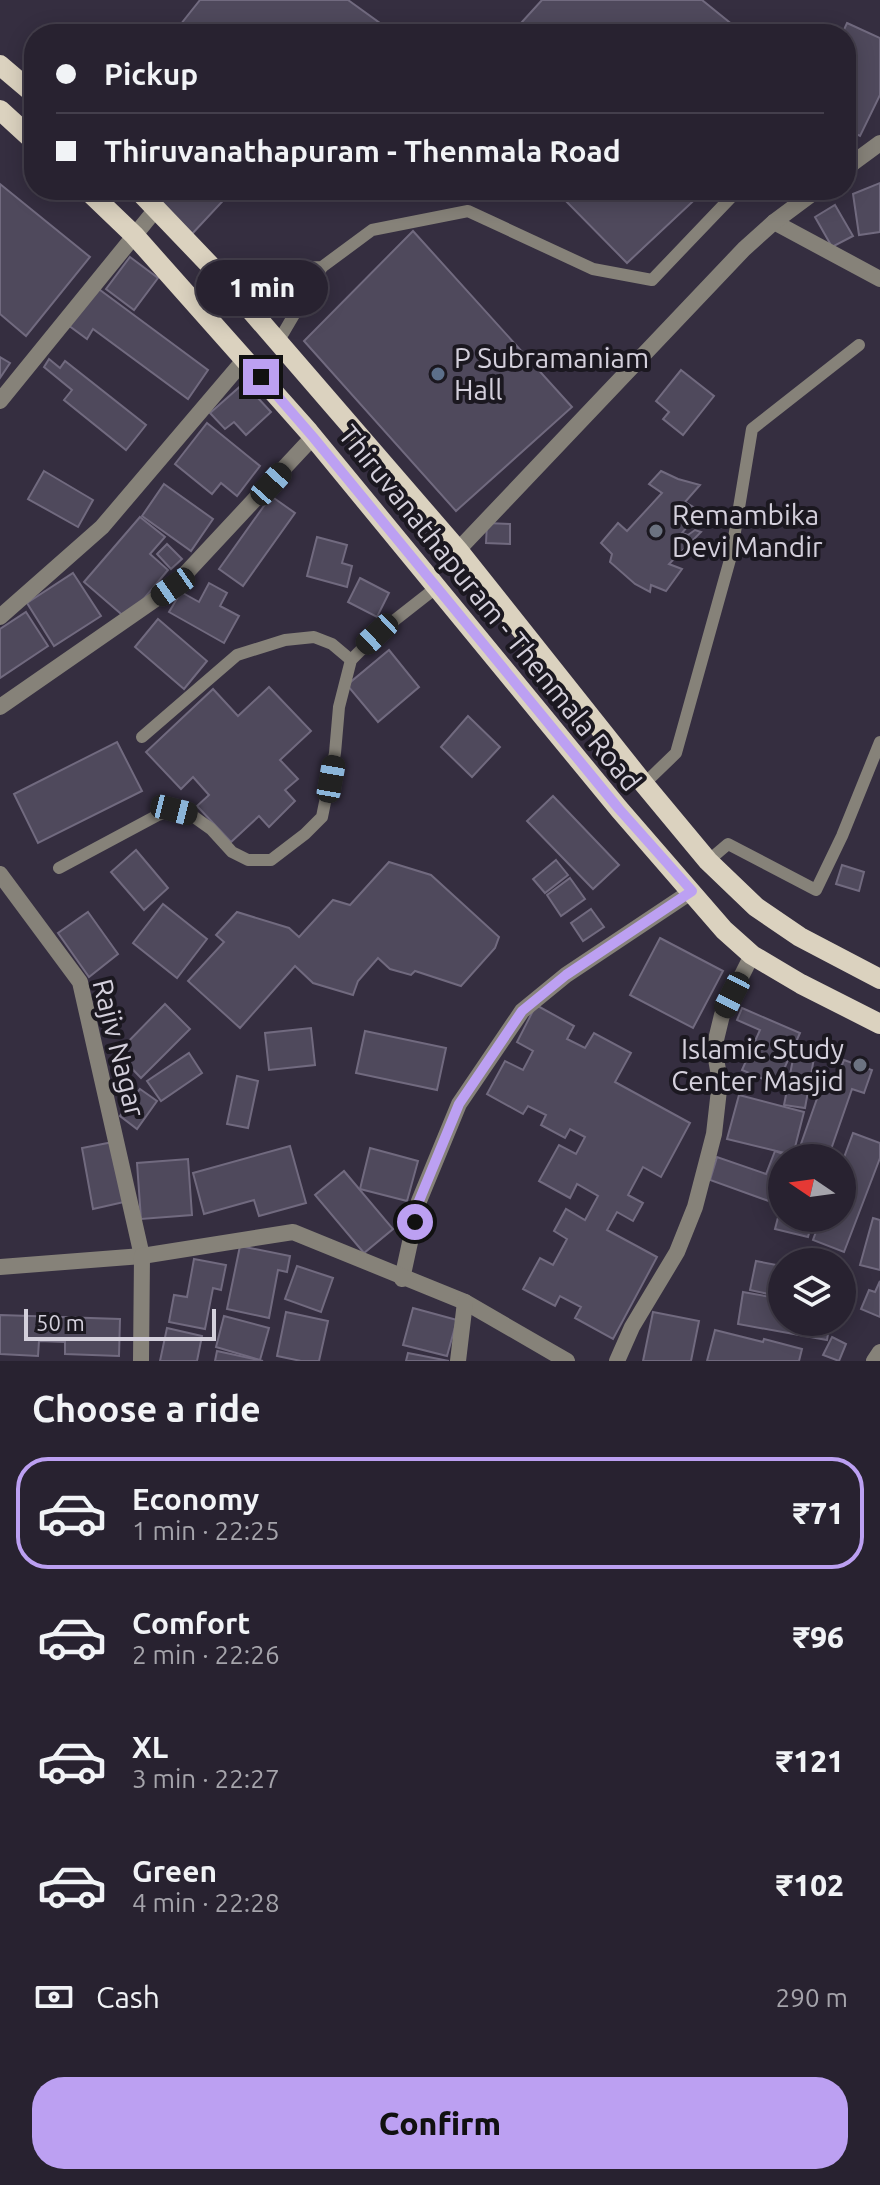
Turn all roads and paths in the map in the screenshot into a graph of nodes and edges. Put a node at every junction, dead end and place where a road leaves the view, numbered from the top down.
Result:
1 (0, 65) edge
2 (24, 85) edge
3 (0, 110) edge
4 (24, 132) edge
5 (880, 143) edge
6 (856, 161) edge
7 (97, 200) edge
8 (147, 200) edge
9 (728, 200) edge
10 (804, 200) edge
11 (156, 209) junction
12 (774, 222) junction
13 (134, 235) junction
14 (322, 267) junction
15 (215, 272) junction
16 (880, 279) edge
17 (278, 342) junction
18 (859, 345) dead end
19 (245, 359) junction
20 (0, 401) edge
21 (313, 437) junction
22 (458, 550) junction
23 (437, 587) junction
24 (0, 617) edge
25 (351, 660) junction
26 (0, 707) edge
27 (142, 737) dead end
28 (880, 742) edge
29 (644, 784) junction
30 (708, 861) junction
31 (59, 868) dead end
32 (0, 874) edge
33 (692, 891) junction
34 (752, 955) junction
35 (880, 979) edge
36 (880, 1024) edge
37 (142, 1256) junction
38 (0, 1267) edge
39 (402, 1279) junction
40 (465, 1302) junction
41 (880, 1352) edge
42 (141, 1361) edge
43 (458, 1361) edge
44 (567, 1361) edge
45 (617, 1361) edge
46 (874, 1361) edge

1 - 2 main road
3 - 4 main road
5 - 6 street
7 - 13 main road, Thiruvanathapuram - Thenmala Road
8 - 11 main road
9 - 14 lane
10 - 12 street
11 - 13 street
11 - 15 main road
12 - 16 street
12 - 22 street
13 - 19 main road, Thiruvanathapuram - Thenmala Road
13 - 20 street
14 - 15 lane
14 - 17 lane
15 - 17 main road
17 - 22 main road
18 - 29 lane
19 - 21 main road, Thiruvanathapuram - Thenmala Road
19 - 24 street
21 - 23 main road, Thiruvanathapuram - Thenmala Road
21 - 26 street
22 - 29 main road
23 - 25 lane
23 - 33 main road, Thiruvanathapuram - Thenmala Road
25 - 27 lane
25 - 31 lane
28 - 30 lane
29 - 30 main road
30 - 35 main road
32 - 37 street, Rajiv Nagar
33 - 34 main road, Thiruvanathapuram - Thenmala Road
33 - 39 street
34 - 36 main road, Thiruvanathapuram - Thenmala Road
34 - 45 street
37 - 38 street
37 - 39 street
37 - 42 street, Rajiv Nagar
39 - 40 street
40 - 43 street
40 - 44 street
41 - 46 street

